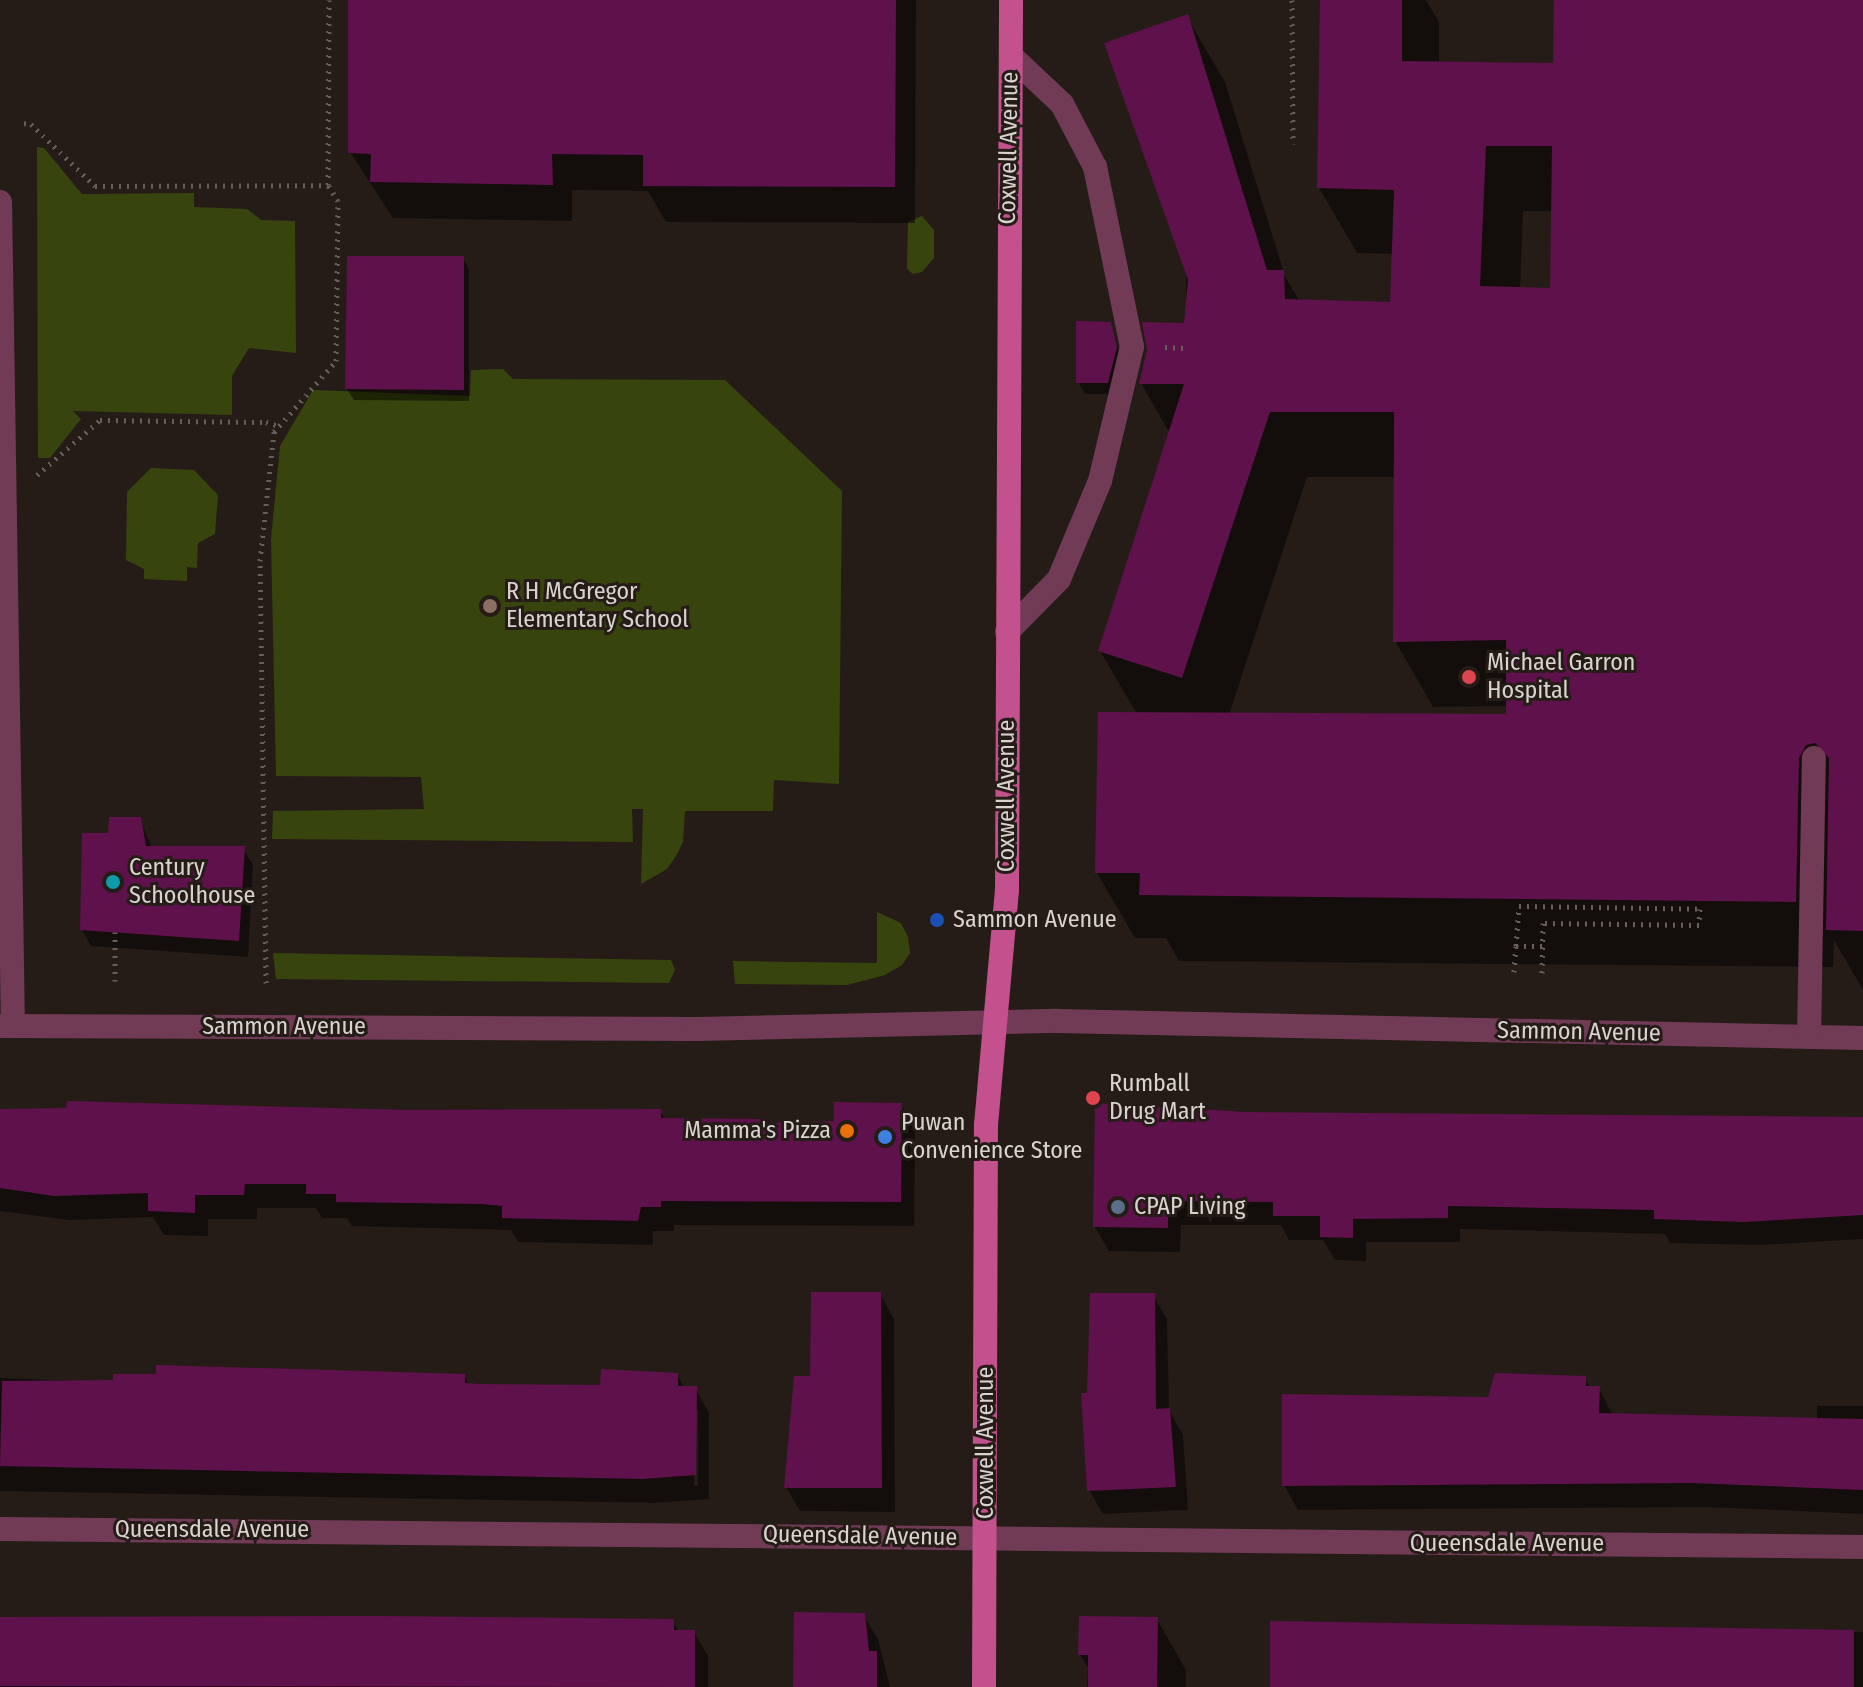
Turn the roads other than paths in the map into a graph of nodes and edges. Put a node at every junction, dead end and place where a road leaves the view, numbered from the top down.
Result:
1 (1011, 0) edge
2 (1011, 56) junction
3 (0, 202) edge
4 (1007, 632) junction
5 (1814, 758) dead end
6 (997, 1025) junction
7 (7, 1026) edge
8 (1809, 1037) junction
9 (1863, 1038) edge
10 (0, 1529) edge
11 (986, 1538) junction
12 (1863, 1547) edge
13 (984, 1687) edge

1 - 2 main road, Coxwell Avenue
2 - 4 main road, Coxwell Avenue
2 - 4 street
3 - 7 street
4 - 6 main road, Coxwell Avenue
5 - 8 street
6 - 7 street, Sammon Avenue
6 - 8 street, Sammon Avenue
6 - 11 main road, Coxwell Avenue
8 - 9 street, Sammon Avenue
10 - 11 street, Queensdale Avenue
11 - 12 street, Queensdale Avenue
11 - 13 main road, Coxwell Avenue

